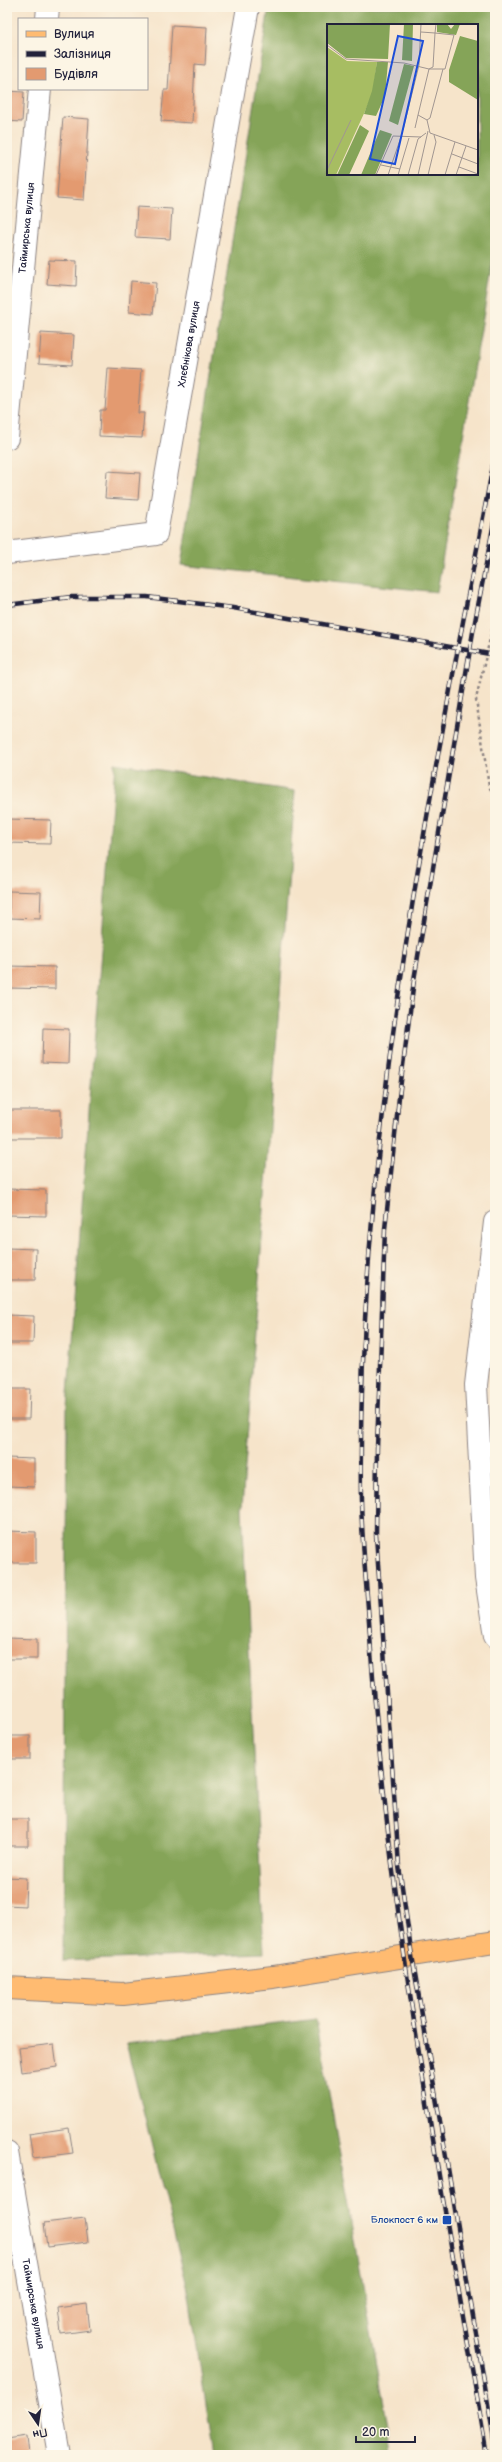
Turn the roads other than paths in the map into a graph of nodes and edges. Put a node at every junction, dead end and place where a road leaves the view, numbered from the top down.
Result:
1 (48, 7) edge
2 (248, 7) edge
3 (47, 18) edge
4 (40, 90) edge
5 (7, 438) edge
6 (7, 553) edge
7 (495, 1222) edge
8 (495, 1636) edge
9 (495, 1942) edge
10 (7, 1988) edge
11 (7, 2152) edge
12 (59, 2455) edge

1 - 3 street
2 - 6 street, Хлєбнікова вулиця
4 - 5 street, Таймирська вулиця
7 - 8 street
9 - 10 main road
11 - 12 street, Таймирська вулиця

